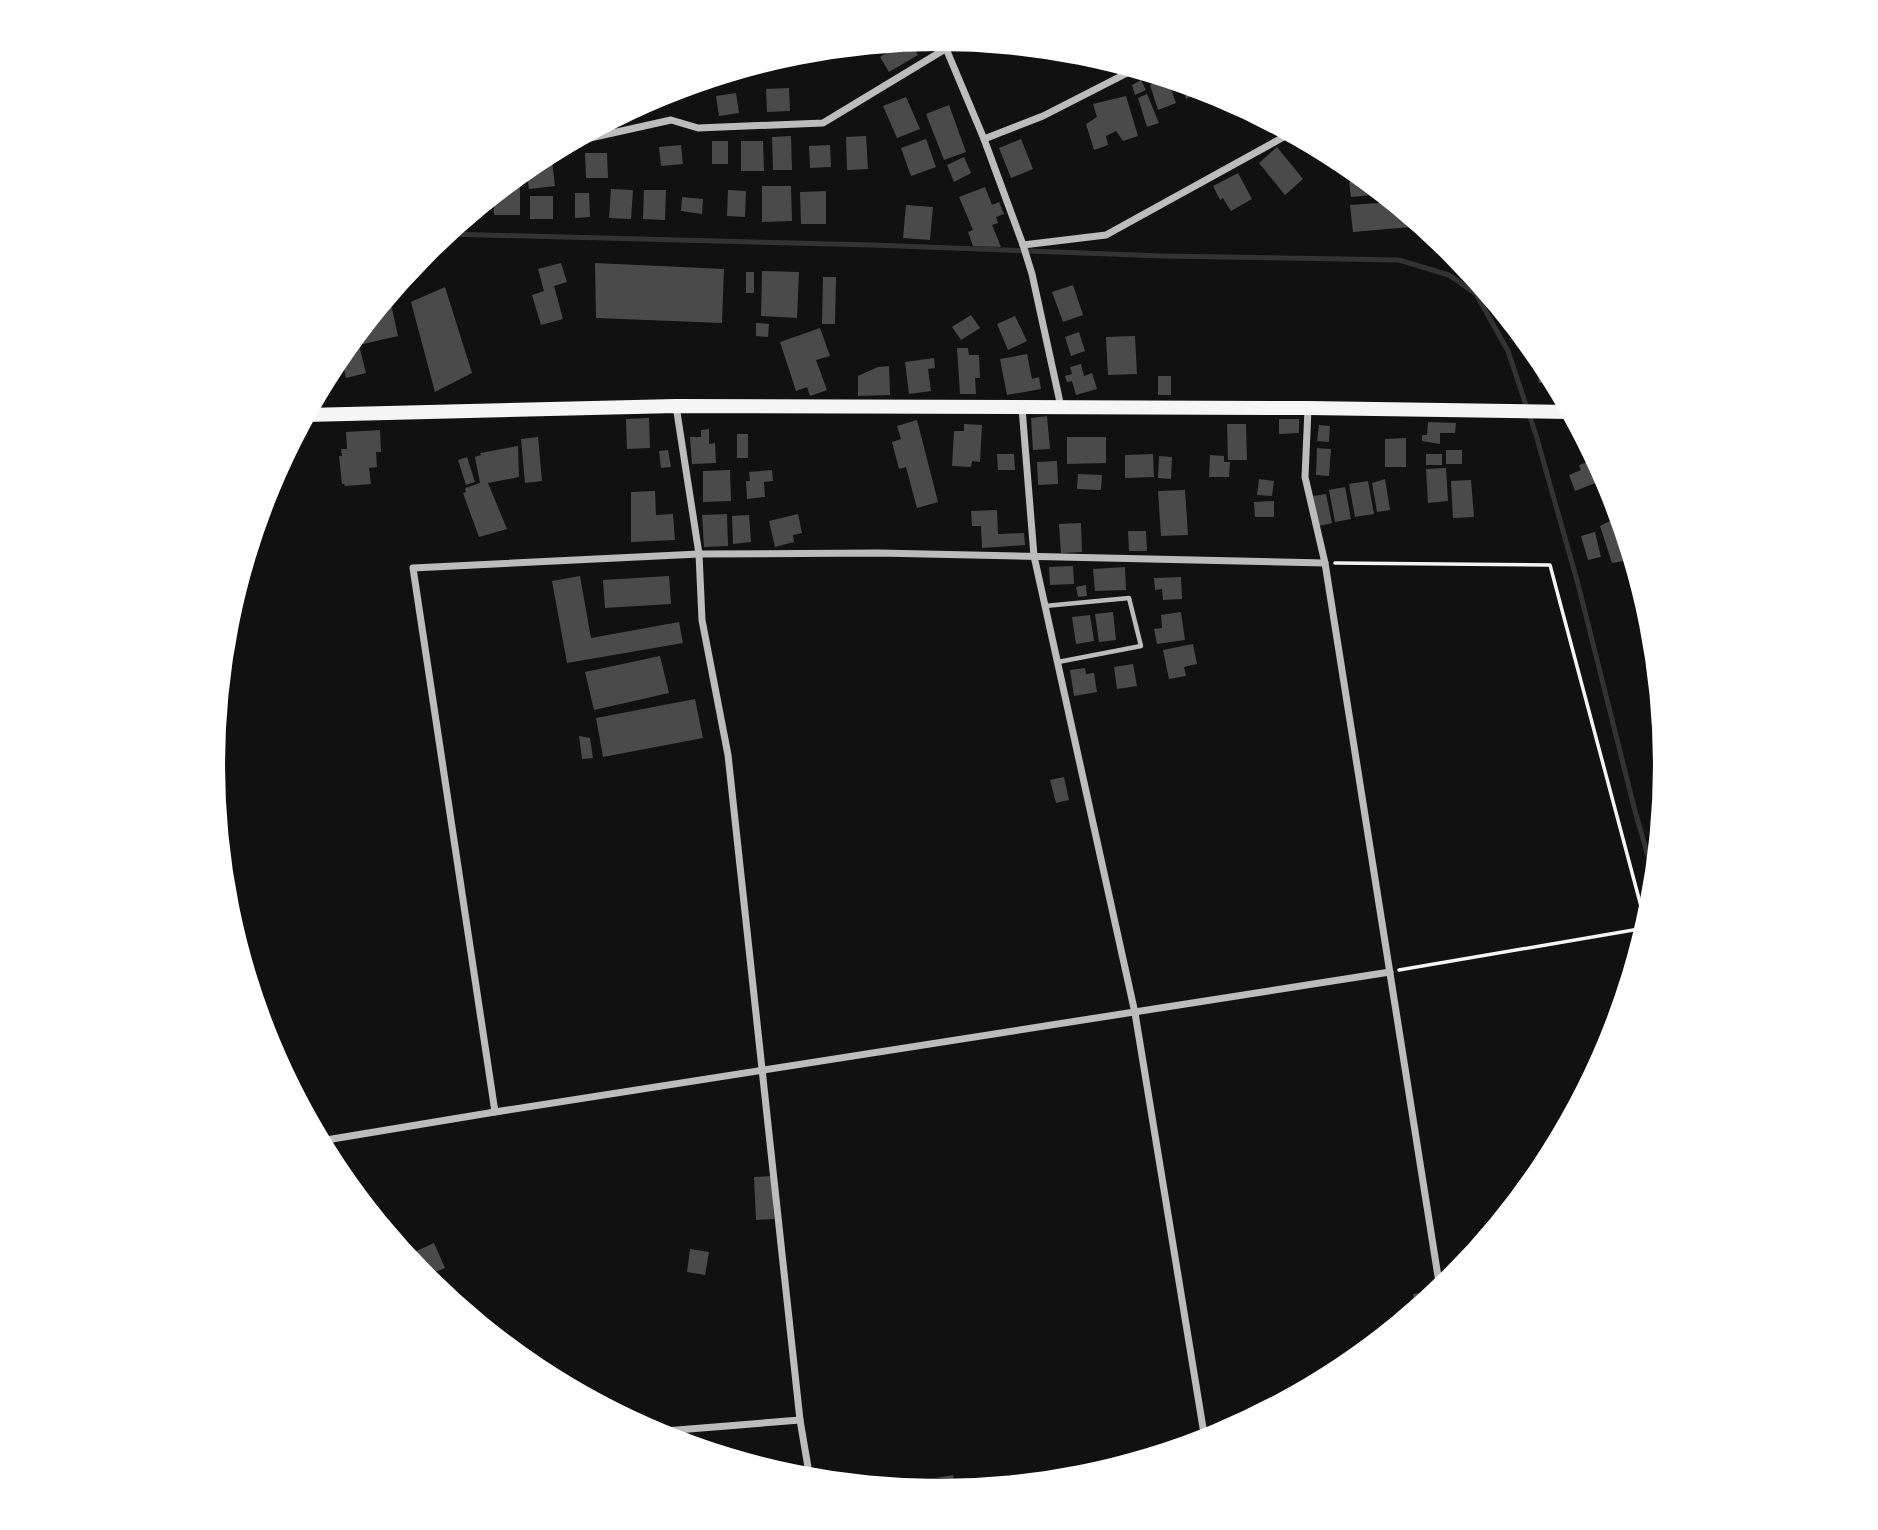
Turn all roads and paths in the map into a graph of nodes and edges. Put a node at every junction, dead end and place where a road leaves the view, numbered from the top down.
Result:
1 (942, 51) edge
2 (948, 51) edge
3 (1123, 75) edge
4 (602, 135) edge
5 (1282, 138) edge
6 (984, 139) junction
7 (1023, 245) junction
8 (676, 406) junction
9 (1022, 408) junction
10 (1062, 408) junction
11 (1308, 408) junction
12 (1560, 412) edge
13 (316, 415) edge
14 (699, 555) junction
15 (1034, 556) junction
16 (1325, 563) junction
17 (1045, 606) junction
18 (1058, 662) junction
19 (1640, 906) edge
20 (1634, 929) edge
21 (1390, 972) junction
22 (1135, 1013) junction
23 (763, 1070) junction
24 (495, 1112) junction
25 (331, 1139) edge
26 (1438, 1276) edge
27 (800, 1420) junction
28 (1203, 1428) edge
29 (679, 1430) edge
30 (808, 1467) edge

1 - 4 street
2 - 6 street
3 - 6 street
5 - 7 street
6 - 7 street
7 - 10 street
8 - 9 main road
8 - 13 main road
8 - 14 street
9 - 10 main road
9 - 15 street
10 - 11 main road
11 - 12 main road
11 - 16 street
14 - 15 street
14 - 23 street
14 - 24 street
15 - 16 street
15 - 17 street
16 - 19 path
16 - 21 street
17 - 18 street
17 - 18 lane
18 - 22 street
20 - 21 path
21 - 22 street
21 - 26 street
22 - 23 street
22 - 28 street
23 - 24 street
23 - 27 street
24 - 25 street
27 - 29 street
27 - 30 street

